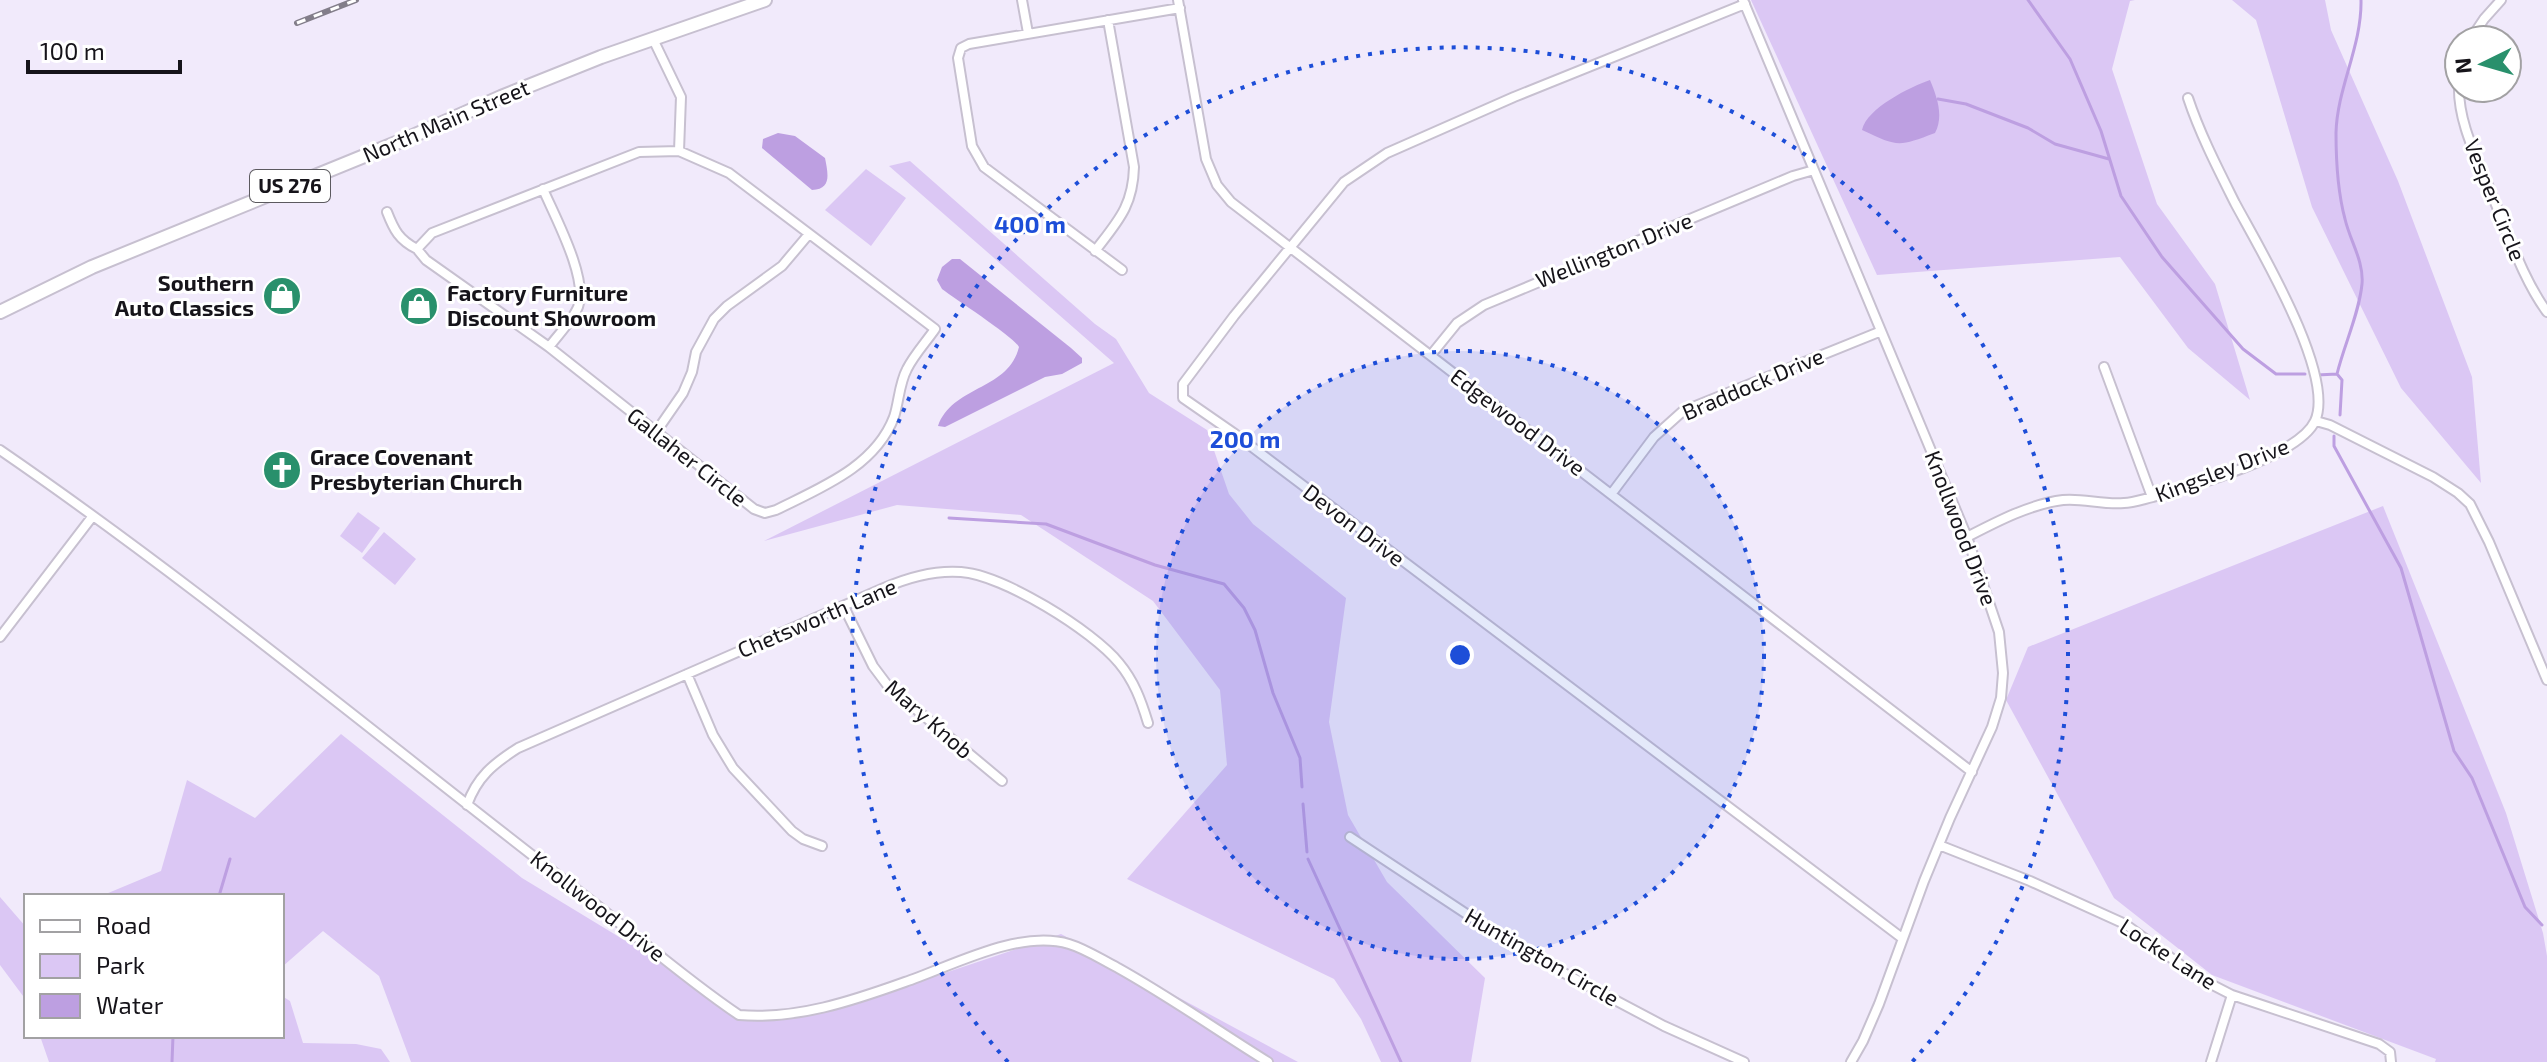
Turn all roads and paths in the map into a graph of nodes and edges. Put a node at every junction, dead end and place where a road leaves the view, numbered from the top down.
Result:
1 (765, 0) edge
2 (1022, 0) edge
3 (2501, 0) edge
4 (1744, 2) edge
5 (1179, 4) edge
6 (1108, 20) junction
7 (2481, 24) edge
8 (1028, 33) junction
9 (653, 39) junction
10 (2188, 98) dead end
11 (2460, 104) edge
12 (679, 151) junction
13 (1814, 170) junction
14 (543, 189) junction
15 (387, 212) dead end
16 (809, 234) junction
17 (1289, 248) junction
18 (417, 249) junction
19 (1095, 251) junction
20 (1122, 270) dead end
21 (0, 312) edge
22 (2547, 312) edge
23 (1879, 332) junction
24 (549, 347) junction
25 (1431, 355) junction
26 (2104, 367) dead end
27 (2316, 421) junction
28 (656, 432) junction
29 (0, 450) edge
30 (1612, 493) junction
31 (2152, 497) junction
32 (92, 517) junction
33 (1967, 537) junction
34 (844, 607) junction
35 (0, 637) edge
36 (687, 674) junction
37 (2547, 680) edge
38 (1148, 723) dead end
39 (1972, 772) junction
40 (1002, 781) dead end
41 (467, 805) junction
42 (1350, 837) dead end
43 (1939, 845) junction
44 (822, 846) dead end
45 (1902, 938) junction
46 (2232, 995) junction
47 (1268, 1062) edge
48 (1744, 1062) edge
49 (1851, 1062) edge
50 (2211, 1062) edge
51 (2391, 1062) edge

1 - 9 main road, North Main Street / US 276
2 - 8 street
3 - 7 street
4 - 13 street, Knollwood Drive
4 - 17 street, Devon Drive
5 - 6 street
5 - 17 street, Edgewood Drive
6 - 8 street
6 - 19 street
8 - 19 street
9 - 12 street
9 - 21 main road, North Main Street / US 276
10 - 27 street
11 - 22 street, Vesper Circle
12 - 14 street, Gallaher Circle
12 - 16 street, Gallaher Circle
13 - 23 street, Knollwood Drive
13 - 25 street, Wellington Drive
14 - 18 street, Gallaher Circle
14 - 24 street
15 - 18 street
16 - 28 street
16 - 28 street, Gallaher Circle
17 - 25 street, Edgewood Drive
17 - 45 street, Devon Drive
18 - 24 street, Gallaher Circle
19 - 20 street
23 - 30 street, Braddock Drive
23 - 33 street, Knollwood Drive
24 - 28 street, Gallaher Circle
25 - 30 street, Edgewood Drive
26 - 31 street
27 - 31 street, Kingsley Drive
27 - 37 street
29 - 32 street, Knollwood Drive
30 - 39 street, Edgewood Drive
31 - 33 street, Kingsley Drive
32 - 35 street
32 - 41 street, Knollwood Drive
33 - 39 street, Knollwood Drive
34 - 36 street, Chetsworth Lane
34 - 38 street, Chetsworth Lane
34 - 40 street, Mary Knob
36 - 41 street, Chetsworth Lane
36 - 44 street
39 - 43 street, Knollwood Drive
41 - 47 street, Knollwood Drive
42 - 48 street, Huntington Circle
43 - 45 street, Knollwood Drive
43 - 46 street, Locke Lane
45 - 49 street, Knollwood Drive
46 - 50 street
46 - 51 street, Locke Lane

